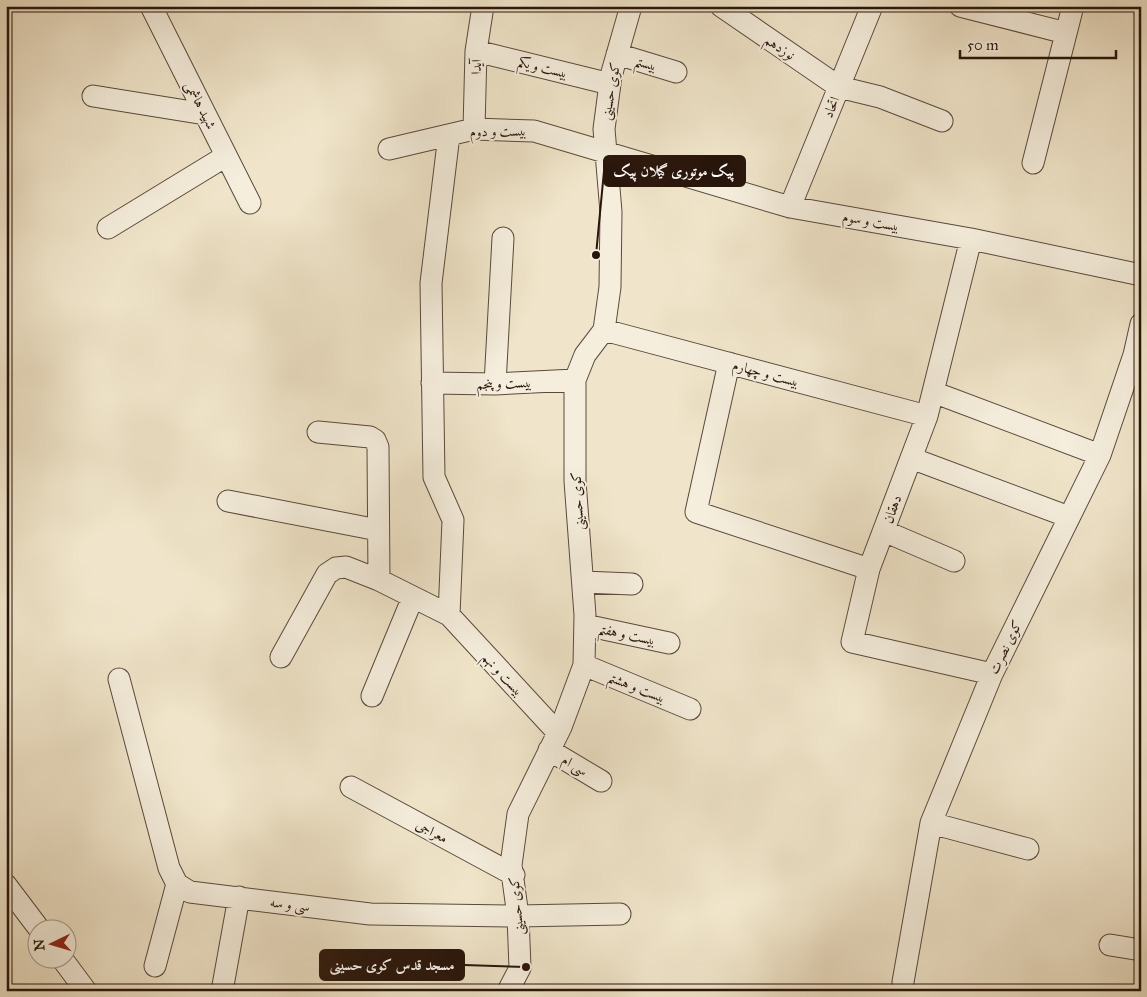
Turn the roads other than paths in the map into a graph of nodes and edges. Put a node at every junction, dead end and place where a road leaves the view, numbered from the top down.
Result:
1 (151, 6) edge
2 (483, 6) edge
3 (631, 6) edge
4 (721, 6) edge
5 (872, 6) edge
6 (960, 6) edge
7 (1073, 6) edge
8 (1066, 33) junction
9 (476, 51) junction
10 (617, 54) junction
11 (676, 72) dead end
12 (610, 84) junction
13 (839, 87) junction
14 (93, 96) dead end
15 (205, 114) junction
16 (942, 120) dead end
17 (474, 129) junction
18 (449, 135) junction
19 (389, 149) dead end
20 (606, 151) junction
21 (226, 156) junction
22 (1033, 163) dead end
23 (250, 203) dead end
24 (790, 207) junction
25 (108, 228) dead end
26 (503, 238) dead end
27 (971, 239) junction
28 (1141, 275) edge
29 (1141, 324) edge
30 (604, 330) junction
31 (729, 363) junction
32 (575, 380) junction
33 (432, 384) junction
34 (495, 384) junction
35 (933, 392) junction
36 (927, 416) junction
37 (318, 432) dead end
38 (1100, 454) junction
39 (911, 458) junction
40 (228, 500) dead end
41 (1070, 517) junction
42 (378, 530) junction
43 (884, 531) junction
44 (954, 561) dead end
45 (870, 569) junction
46 (379, 580) junction
47 (583, 582) junction
48 (632, 584) dead end
49 (413, 597) junction
50 (449, 616) junction
51 (585, 625) junction
52 (669, 643) dead end
53 (281, 657) dead end
54 (584, 665) junction
55 (992, 674) junction
56 (119, 679) dead end
57 (372, 696) dead end
58 (690, 709) dead end
59 (553, 741) junction
60 (601, 781) dead end
61 (351, 787) dead end
62 (931, 823) junction
63 (1028, 849) dead end
64 (514, 875) junction
65 (177, 884) junction
66 (6, 885) edge
67 (239, 898) junction
68 (620, 914) dead end
69 (518, 916) junction
70 (32, 920) edge
71 (1110, 945) dead end
72 (1141, 950) edge
73 (155, 966) dead end
74 (70, 970) edge
75 (904, 982) dead end
76 (86, 991) edge
77 (222, 991) edge
78 (508, 991) edge

1 - 15 street, شهید هاشمی
2 - 9 street, آیدا
3 - 10 street, کوی حسینی
4 - 13 street, نوزدهم
5 - 13 street, اتحاد
6 - 8 street
7 - 8 street
8 - 22 street
9 - 12 street, بیست و یکم
9 - 17 street, آیدا
10 - 11 street, بیستم
10 - 12 street, کوی حسینی
12 - 20 street, کوی حسینی
13 - 16 street
13 - 24 street, اتحاد
14 - 15 street
15 - 21 street, شهید هاشمی
17 - 18 street, بیست و دوم
17 - 20 street, بیست و دوم
18 - 19 street, بیست و دوم
18 - 33 street
20 - 24 street, بیست و سوم
20 - 30 street, کوی حسینی
21 - 23 street, شهید هاشمی
21 - 25 street
24 - 27 street, بیست و سوم
26 - 34 street
27 - 28 street, بیست و سوم
27 - 35 street, دهقان
29 - 38 street, کوی نصرت
30 - 31 street, بیست و چهارم
30 - 32 street, کوی حسینی
31 - 36 street, بیست و چهارم
31 - 45 street
32 - 34 street, بیست و پنجم
32 - 47 street, کوی حسینی
33 - 34 street, بیست و پنجم
33 - 50 street
35 - 36 street, دهقان
35 - 38 street
36 - 39 street, دهقان
37 - 42 street
38 - 41 street, کوی نصرت
39 - 41 street
39 - 43 street, دهقان
40 - 42 street
41 - 55 street, کوی نصرت
42 - 46 street
43 - 44 street
43 - 45 street, دهقان
45 - 55 street, دهقان
46 - 49 street, بیست و نهم
46 - 53 street, بیست و نهم
47 - 48 street
47 - 51 street, کوی حسینی
49 - 50 street, بیست و نهم
49 - 57 street
50 - 59 street, بیست و نهم
51 - 52 street, بیست و هفتم
51 - 54 street, کوی حسینی
54 - 58 street, بیست و هشتم
54 - 59 street, کوی حسینی
55 - 62 street, کوی نصرت
56 - 65 street
59 - 60 street, سی ام
59 - 64 street, کوی حسینی
61 - 64 street, معراجی
62 - 63 street
62 - 75 street, کوی نصرت
64 - 69 street, کوی حسینی
65 - 67 street, سی و سه
65 - 73 street
66 - 70 street
67 - 69 street, سی و سه
67 - 77 street
68 - 69 street, سی و سه
69 - 78 street, کوی حسینی
71 - 72 street
74 - 76 street

